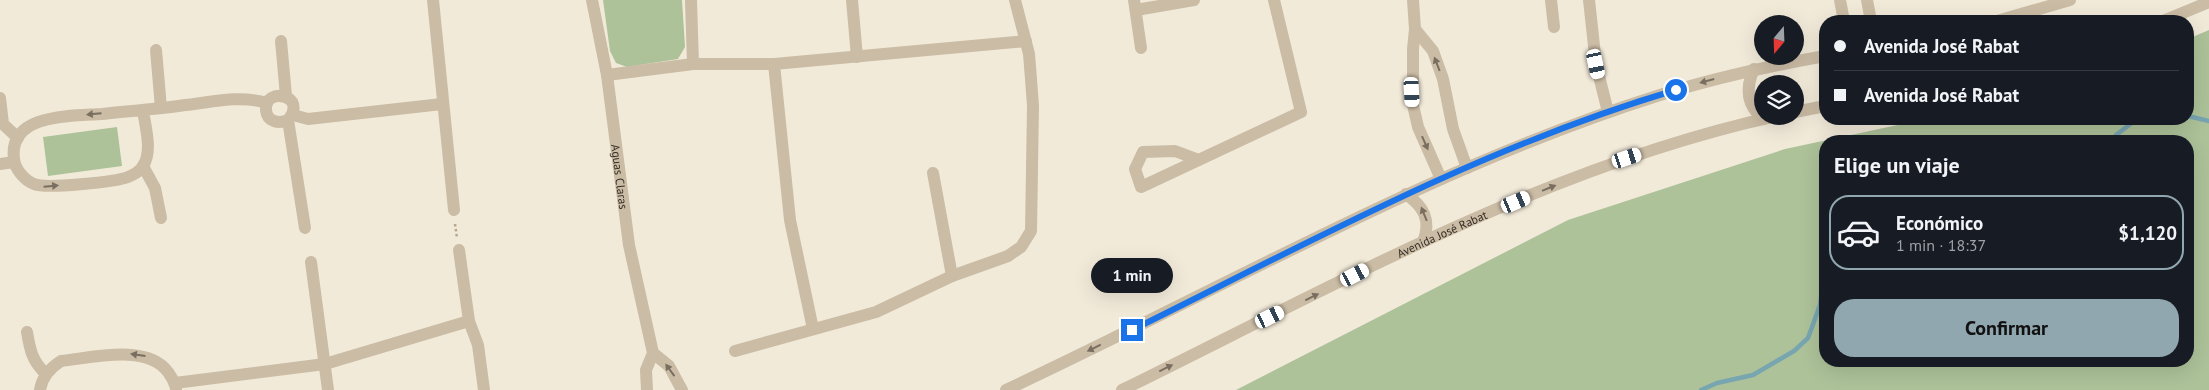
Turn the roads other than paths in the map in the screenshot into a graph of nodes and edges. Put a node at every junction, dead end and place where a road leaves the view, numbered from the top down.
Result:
1 (433, 0) edge
2 (592, 0) edge
3 (691, 0) edge
4 (852, 0) edge
5 (1015, 0) edge
6 (1194, 0) edge
7 (1274, 0) edge
8 (1413, 0) edge
9 (1551, 0) edge
10 (1589, 0) edge
11 (1840, 0) edge
12 (1867, 0) edge
13 (2070, 0) edge
14 (2209, 2) edge
15 (1135, 5) edge
16 (1843, 15) edge
17 (1870, 15) edge
18 (2018, 15) edge
19 (2178, 15) edge
20 (1554, 27) dead end
21 (1415, 29) junction
22 (281, 41) dead end
23 (1026, 42) junction
24 (1142, 48) dead end
25 (156, 50) dead end
26 (857, 57) junction
27 (1819, 57) edge
28 (693, 64) junction
29 (774, 64) junction
30 (1754, 69) junction
31 (607, 75) junction
32 (286, 96) junction
33 (0, 98) edge
34 (267, 103) junction
35 (442, 104) junction
36 (1819, 107) edge
37 (161, 108) junction
38 (1754, 108) edge
39 (143, 110) junction
40 (1804, 110) edge
41 (1608, 112) junction
42 (290, 118) junction
43 (1754, 121) edge
44 (18, 138) junction
45 (1199, 160) junction
46 (14, 162) junction
47 (0, 164) edge
48 (143, 166) junction
49 (1467, 168) junction
50 (933, 172) dead end
51 (1441, 179) junction
52 (1406, 194) junction
53 (454, 210) road end
54 (162, 218) dead end
55 (305, 228) dead end
56 (1424, 242) junction
57 (458, 250) road end
58 (311, 262) dead end
59 (952, 276) junction
60 (469, 321) junction
61 (813, 329) junction
62 (27, 332) dead end
63 (735, 351) dead end
64 (653, 353) junction
65 (325, 364) junction
66 (46, 374) junction
67 (176, 386) edge
68 (40, 390) edge
69 (328, 390) edge
70 (484, 390) edge
71 (647, 390) edge
72 (682, 390) edge
73 (1006, 390) edge
74 (1122, 390) edge

1 - 35 street
2 - 31 street, Aguas Claras
3 - 28 street
4 - 26 street
5 - 23 street
6 - 15 street
7 - 45 street
8 - 21 street
9 - 20 street
10 - 41 street
11 - 16 street
12 - 17 street
13 - 18 street
14 - 19 street
15 - 24 street
49 -> 21 street
21 -> 51 street
22 - 32 street
23 - 26 street
23 - 59 street
25 - 37 street
26 - 29 street
27 - 30 street
28 - 29 street
28 - 31 street
29 - 61 street
30 - 38 street
30 -> 41 street
31 - 64 street, Aguas Claras
32 - 34 street
32 - 42 street
33 - 44 street
34 - 37 street
34 - 42 street
35 - 42 street
35 - 53 street
36 - 40 street
37 - 39 street
39 -> 44 street
39 - 48 street
41 - 49 street
42 - 55 street
56 -> 43 street, Avenida José Rabat
44 - 46 street
45 - 45 street
46 - 47 street
46 -> 48 street
48 - 54 street
49 - 51 street
50 - 59 street
51 - 52 street
56 -> 52 street
52 -> 73 street
74 -> 56 street, Avenida José Rabat
57 - 60 street
58 - 65 street
59 - 61 street
60 - 65 street
60 - 70 street
61 - 63 street
62 - 66 street
64 - 71 street, Aguas Claras
72 -> 64 street
65 - 67 street
65 - 69 street
67 -> 66 street
66 - 68 street

